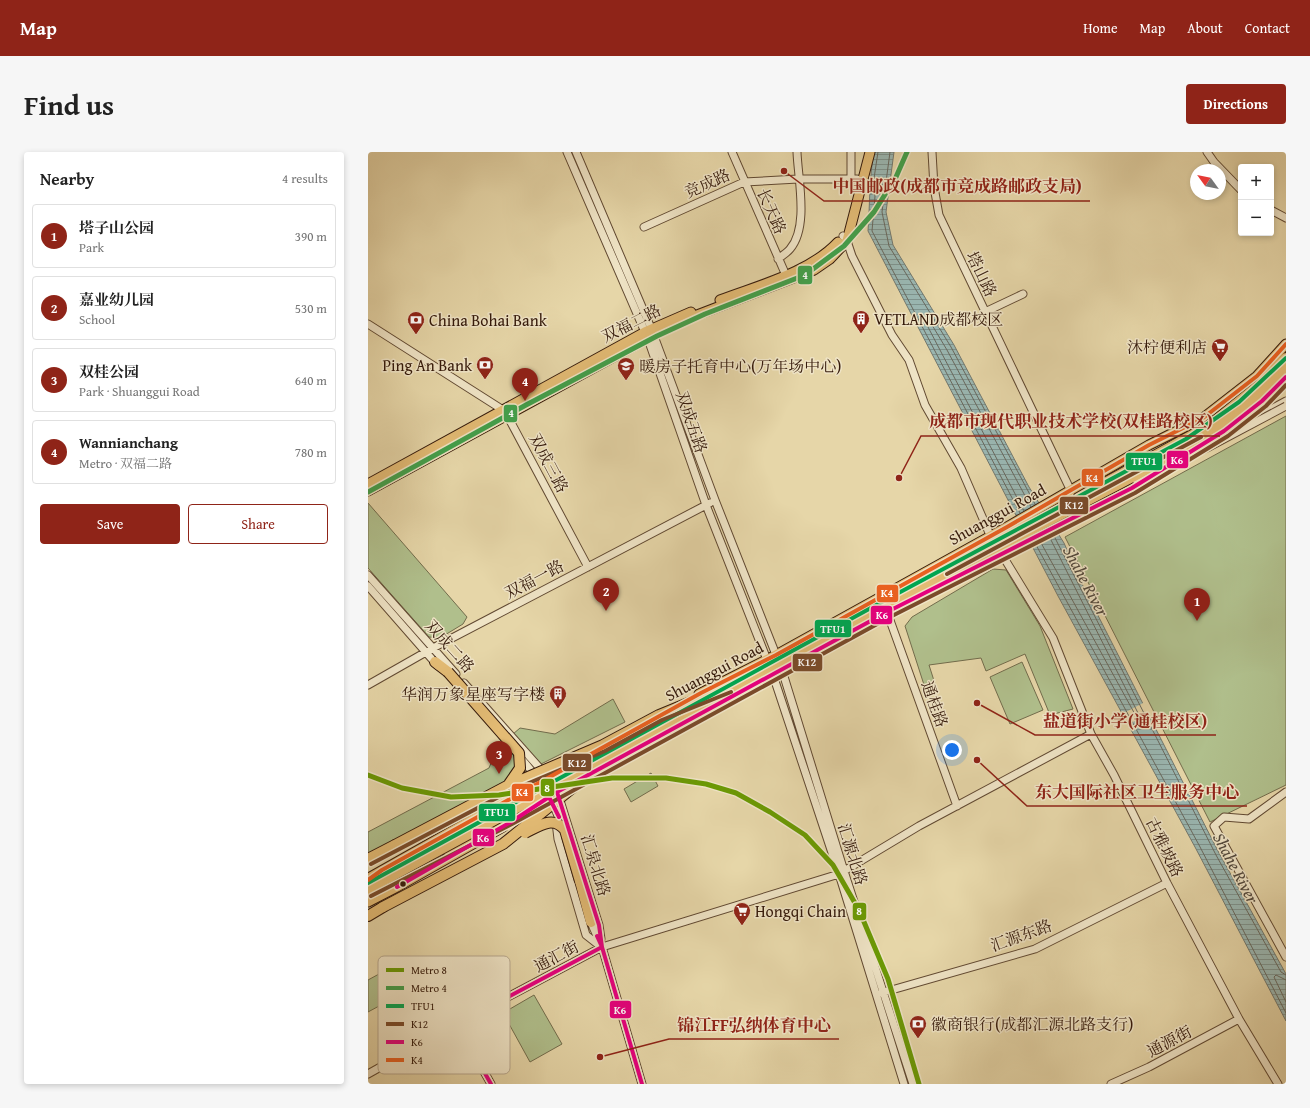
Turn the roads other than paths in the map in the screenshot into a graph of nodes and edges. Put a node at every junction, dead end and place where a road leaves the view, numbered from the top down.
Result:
1 (567, 152) edge
2 (576, 152) edge
3 (732, 152) edge
4 (797, 152) edge
5 (851, 152) edge
6 (870, 152) edge
7 (932, 152) edge
8 (1207, 152) edge
9 (862, 157) edge
10 (798, 179) junction
11 (857, 179) junction
12 (744, 182) junction
13 (1238, 187) edge
14 (1274, 212) edge
15 (1286, 218) edge
16 (644, 227) dead end
17 (845, 239) junction
18 (778, 259) junction
19 (787, 278) junction
20 (1022, 294) dead end
21 (985, 312) junction
22 (368, 324) edge
23 (649, 334) junction
24 (1286, 344) edge
25 (1286, 358) edge
26 (1286, 369) edge
27 (1286, 377) edge
28 (1264, 386) junction
29 (1286, 401) edge
30 (1286, 406) edge
31 (505, 413) junction
32 (1224, 431) junction
33 (368, 484) edge
34 (368, 491) edge
35 (1067, 495) junction
36 (715, 500) junction
37 (706, 505) junction
38 (1080, 510) junction
39 (1010, 531) junction
40 (990, 536) junction
41 (1003, 555) junction
42 (588, 566) junction
43 (368, 575) edge
44 (368, 586) edge
45 (887, 612) junction
46 (433, 648) junction
47 (426, 653) junction
48 (776, 655) junction
49 (767, 660) junction
50 (434, 662) junction
51 (782, 670) junction
52 (773, 675) junction
53 (368, 685) edge
54 (729, 689) junction
55 (1091, 734) junction
56 (549, 778) junction
57 (540, 784) junction
58 (507, 786) junction
59 (1286, 792) edge
60 (553, 794) junction
61 (506, 801) joint
62 (957, 806) junction
63 (555, 808) junction
64 (503, 844) junction
65 (368, 859) edge
66 (368, 873) edge
67 (841, 873) junction
68 (368, 881) edge
69 (1167, 883) junction
70 (368, 890) edge
71 (368, 902) edge
72 (368, 916) edge
73 (590, 922) junction
74 (602, 948) junction
75 (1286, 957) edge
76 (880, 993) junction
77 (510, 997) edge
78 (1239, 1019) junction
79 (378, 1068) edge
80 (368, 1074) edge
81 (486, 1074) edge
82 (491, 1084) edge
83 (642, 1084) edge
84 (904, 1084) edge
85 (913, 1084) edge
86 (1111, 1084) edge
87 (1278, 1084) edge

1 - 23 street, 双成五路
2 - 23 street, 双成五路
3 - 12 street, 长天路
4 - 10 street
5 - 11 street
6 - 11 main road
7 - 21 street, 塔山路
8 - 13 street
9 - 11 main road
10 - 11 street, 竞成路
10 - 12 street, 竞成路
10 - 18 street
11 - 17 main road
12 - 16 street, 竞成路
12 - 18 street, 长天路
14 - 15 street
17 - 19 main road, 双福二路
17 - 40 street, 古雅坡路
18 - 19 street, 长天路
19 - 23 main road, 双福二路
20 - 21 street
21 - 35 street, 塔山路
22 - 31 street, 双成三路
23 - 31 main road, 双福二路
23 - 36 street, 双成五路
23 - 37 street, 双成五路
24 - 35 main road, Shuanggui Road
25 - 28 highway
26 - 28 highway
27 - 32 main road, Shuanggui Road
28 - 38 highway, bridge
28 - 54 highway, bridge
29 - 32 street
30 - 38 street, bridge
31 - 33 main road, 双福二路
31 - 34 main road, 双福二路
31 - 42 street, 双成三路
32 - 38 main road, Shuanggui Road
35 - 38 street, 塔山路
35 - 39 main road, Shuanggui Road
36 - 37 street, 双福一路
36 - 48 street, 双成五路
37 - 42 street, 双福一路
37 - 49 street, 双成五路
38 - 41 main road, Shuanggui Road
38 - 54 highway, bridge
39 - 40 main road, Shuanggui Road
39 - 41 street
40 - 41 street, 古雅坡路
40 - 48 main road, Shuanggui Road
41 - 45 main road, Shuanggui Road
41 - 55 street, 古雅坡路
42 - 46 street, 双福一路
43 - 46 street, 双成二路
44 - 47 street, 双成二路
45 - 51 main road, Shuanggui Road
45 - 62 street, 通桂路
46 - 47 street, 双福一路
46 - 56 street, 双成二路
47 - 50 street, 双成二路
47 - 53 street, 双福一路
48 - 49 main road, Shuanggui Road
48 - 51 street, 汇源北路
49 - 52 street, 汇源北路
49 - 56 main road, Shuanggui Road
50 - 57 street, 双成二路
50 - 58 highway, bridge
51 - 52 main road, Shuanggui Road
51 - 67 street, 汇源北路
52 - 60 main road, Shuanggui Road
52 - 67 street, 汇源北路
54 - 58 highway, bridge
54 - 64 highway, bridge
54 - 68 highway, bridge
54 - 70 highway, bridge
55 - 62 street, 通汇街
55 - 69 street, 古雅坡路
56 - 57 main road, Shuanggui Road
56 - 60 street, 双成二路
57 - 60 street, 双成二路
57 - 61 main road
57 - 66 main road, Shuanggui Road
58 - 65 highway, bridge
59 - 75 street
60 - 63 street, 汇泉北路
60 - 70 highway, bridge
60 - 71 main road, Shuanggui Road
60 - 74 street, 汇泉北路
61 - 68 highway
62 - 67 street, 通汇街
63 - 73 street, 汇泉北路
63 - 74 street
64 - 72 highway, bridge
64 - 73 highway, bridge
67 - 74 street, 通汇街
67 - 76 street, 汇源北路
69 - 76 street, 汇源东路
69 - 78 street, 古雅坡路
73 - 74 street, 汇泉北路
74 - 77 street, 通汇街
74 - 83 street, 汇泉北路
76 - 84 street, 汇源北路
76 - 85 street, 汇源北路
78 - 86 street, 通源街
78 - 87 street, 古雅坡路
79 - 80 street, 通汇街
81 - 82 street

